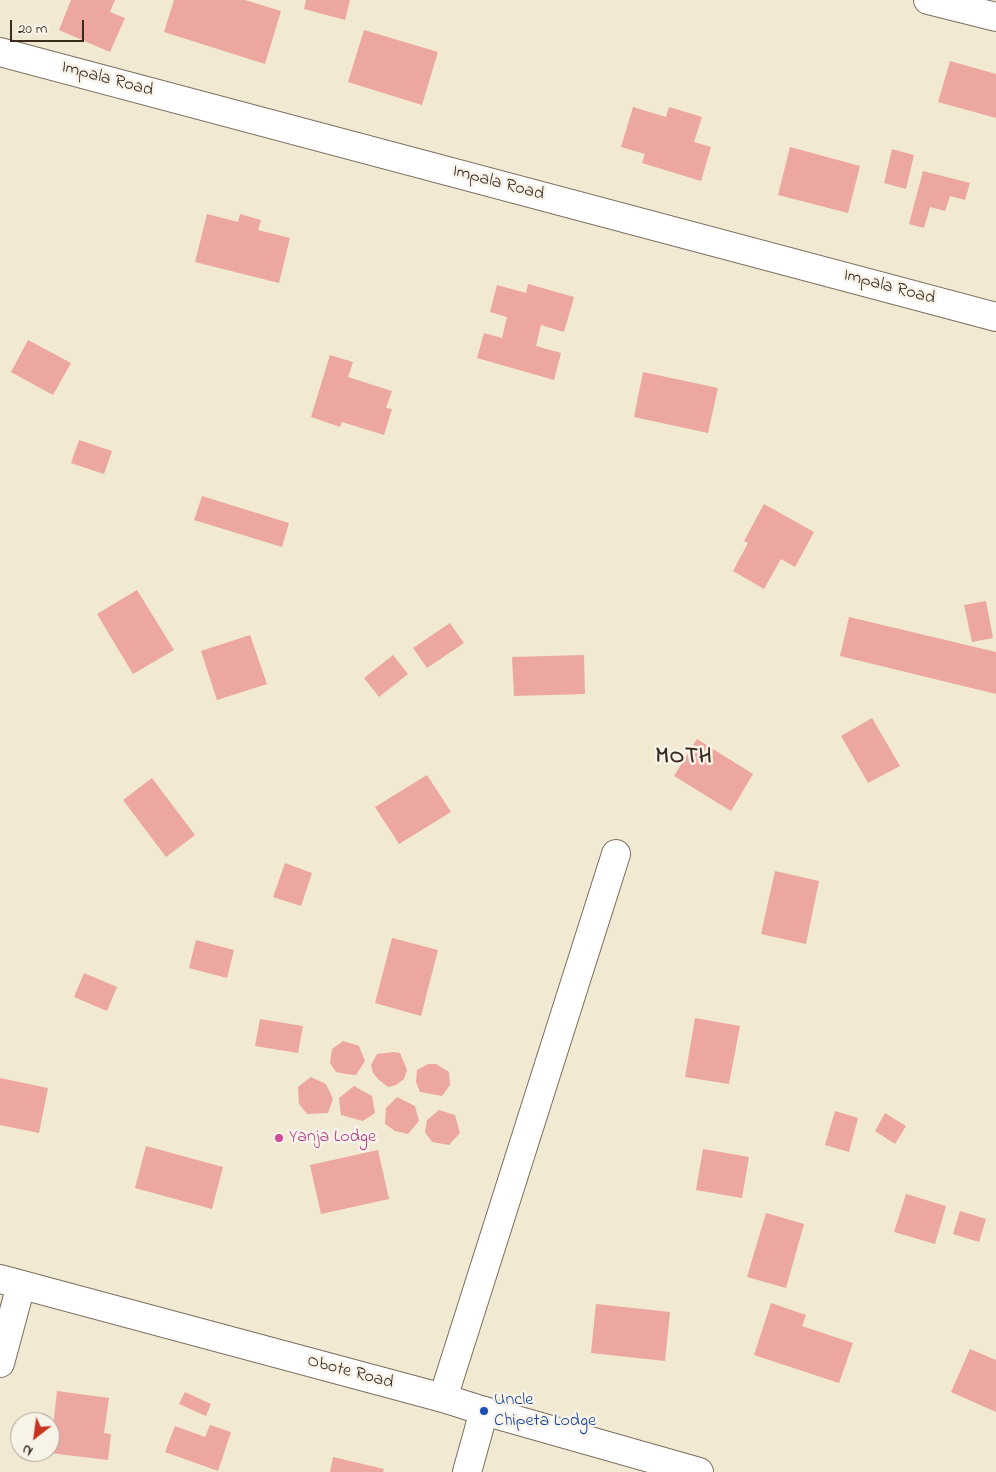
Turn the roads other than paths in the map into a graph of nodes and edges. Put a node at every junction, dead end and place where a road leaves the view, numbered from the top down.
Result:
1 (928, 0) edge
2 (996, 17) edge
3 (0, 52) edge
4 (996, 317) edge
5 (616, 854) dead end
6 (10, 1282) edge
7 (0, 1363) edge
8 (443, 1398) junction
9 (484, 1412) junction
10 (468, 1472) edge
11 (699, 1472) edge

1 - 2 street
3 - 4 street, Impala Road
5 - 8 street
6 - 7 street
6 - 8 street, Obote Road
8 - 9 street, Obote Road
9 - 10 street
9 - 11 street, Obote Road

